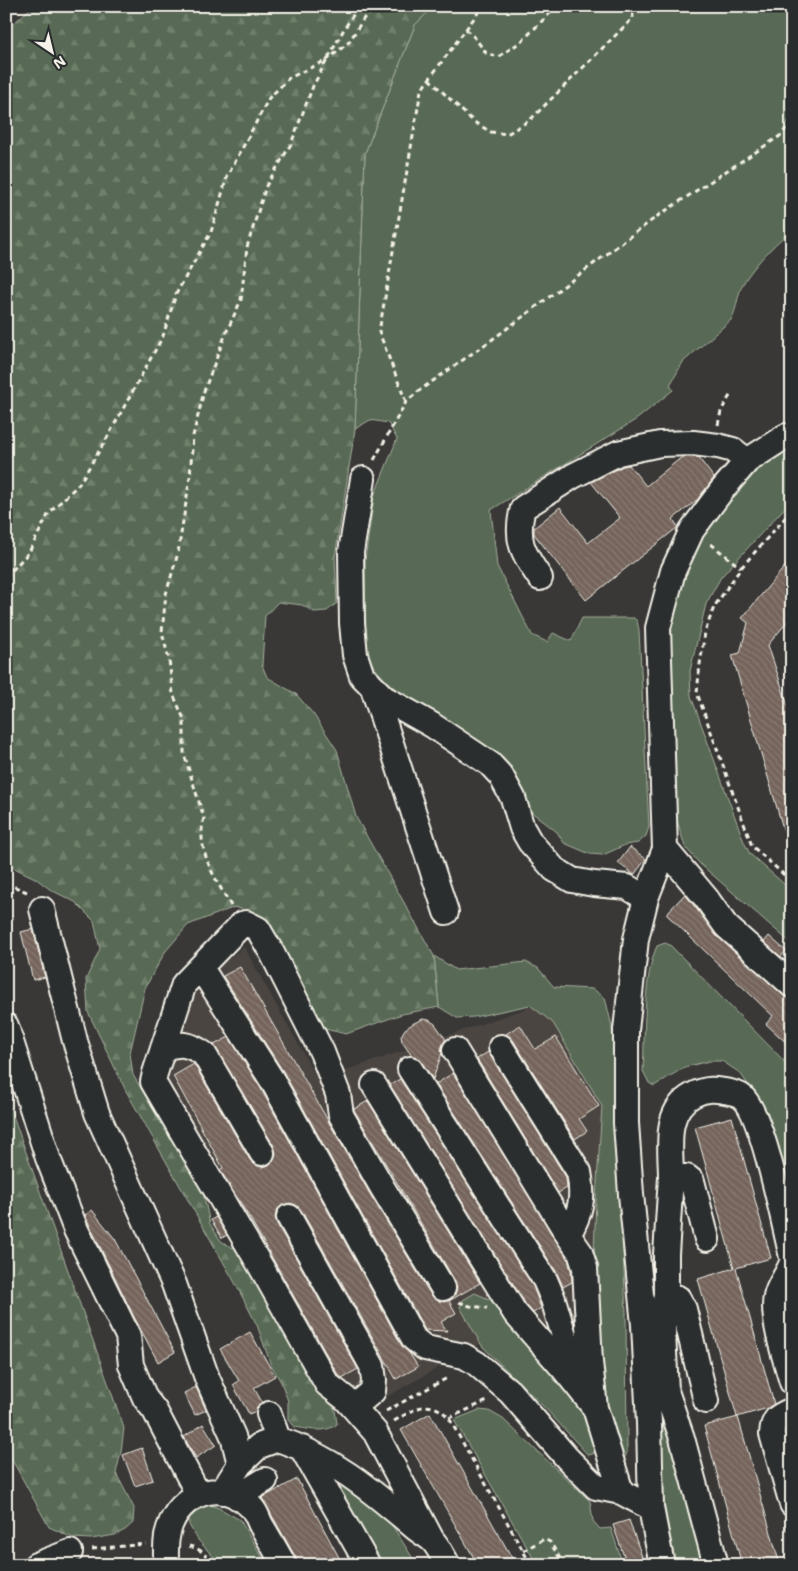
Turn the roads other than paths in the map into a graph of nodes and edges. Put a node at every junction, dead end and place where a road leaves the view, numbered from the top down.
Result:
1 (786, 436) dead end
2 (747, 460) junction
3 (363, 479) road end
4 (540, 578) dead end
5 (374, 688) junction
6 (665, 849) junction
7 (646, 898) junction
8 (42, 909) dead end
9 (446, 912) dead end
10 (201, 968) junction
11 (792, 985) edge
12 (6, 1026) edge
13 (501, 1047) dead end
14 (163, 1048) junction
15 (455, 1050) dead end
16 (410, 1069) dead end
17 (374, 1085) dead end
18 (262, 1153) dead end
19 (671, 1177) junction
20 (290, 1217) dead end
21 (568, 1235) junction
22 (707, 1239) dead end
23 (792, 1257) edge
24 (792, 1262) edge
25 (443, 1288) road end
26 (666, 1293) junction
27 (654, 1329) junction
28 (792, 1382) edge
29 (706, 1401) dead end
30 (596, 1408) junction
31 (792, 1410) edge
32 (269, 1414) dead end
33 (365, 1421) junction
34 (278, 1439) junction
35 (302, 1448) junction
36 (240, 1464) junction
37 (265, 1480) dead end
38 (622, 1492) junction
39 (198, 1494) junction
40 (230, 1494) junction
41 (792, 1504) edge
42 (651, 1508) junction
43 (432, 1540) junction
44 (70, 1552) dead end
45 (36, 1565) edge
46 (166, 1565) edge
47 (284, 1565) edge
48 (368, 1565) edge
49 (448, 1565) edge
50 (662, 1565) edge
51 (716, 1565) edge

1 - 2 street
2 - 4 street
2 - 6 street
3 - 5 street
5 - 7 street
5 - 9 street
6 - 7 street
6 - 11 street
7 - 27 street
8 - 36 street
10 - 14 street
10 - 25 street
10 - 38 street
12 - 39 street
13 - 21 street
14 - 18 street
14 - 33 street
15 - 21 street
16 - 30 street
17 - 30 street
19 - 22 street
19 - 23 street
19 - 26 street
20 - 33 street
21 - 30 street
24 - 28 street
26 - 27 street
26 - 29 street
27 - 42 street
27 - 51 street
30 - 38 street
31 - 41 street
32 - 34 street
33 - 43 street
34 - 35 street
34 - 36 street
35 - 43 street
35 - 48 street
36 - 40 street
37 - 40 street
38 - 42 street
39 - 40 street
39 - 46 street
40 - 47 street
42 - 50 street
43 - 49 street
44 - 45 street

